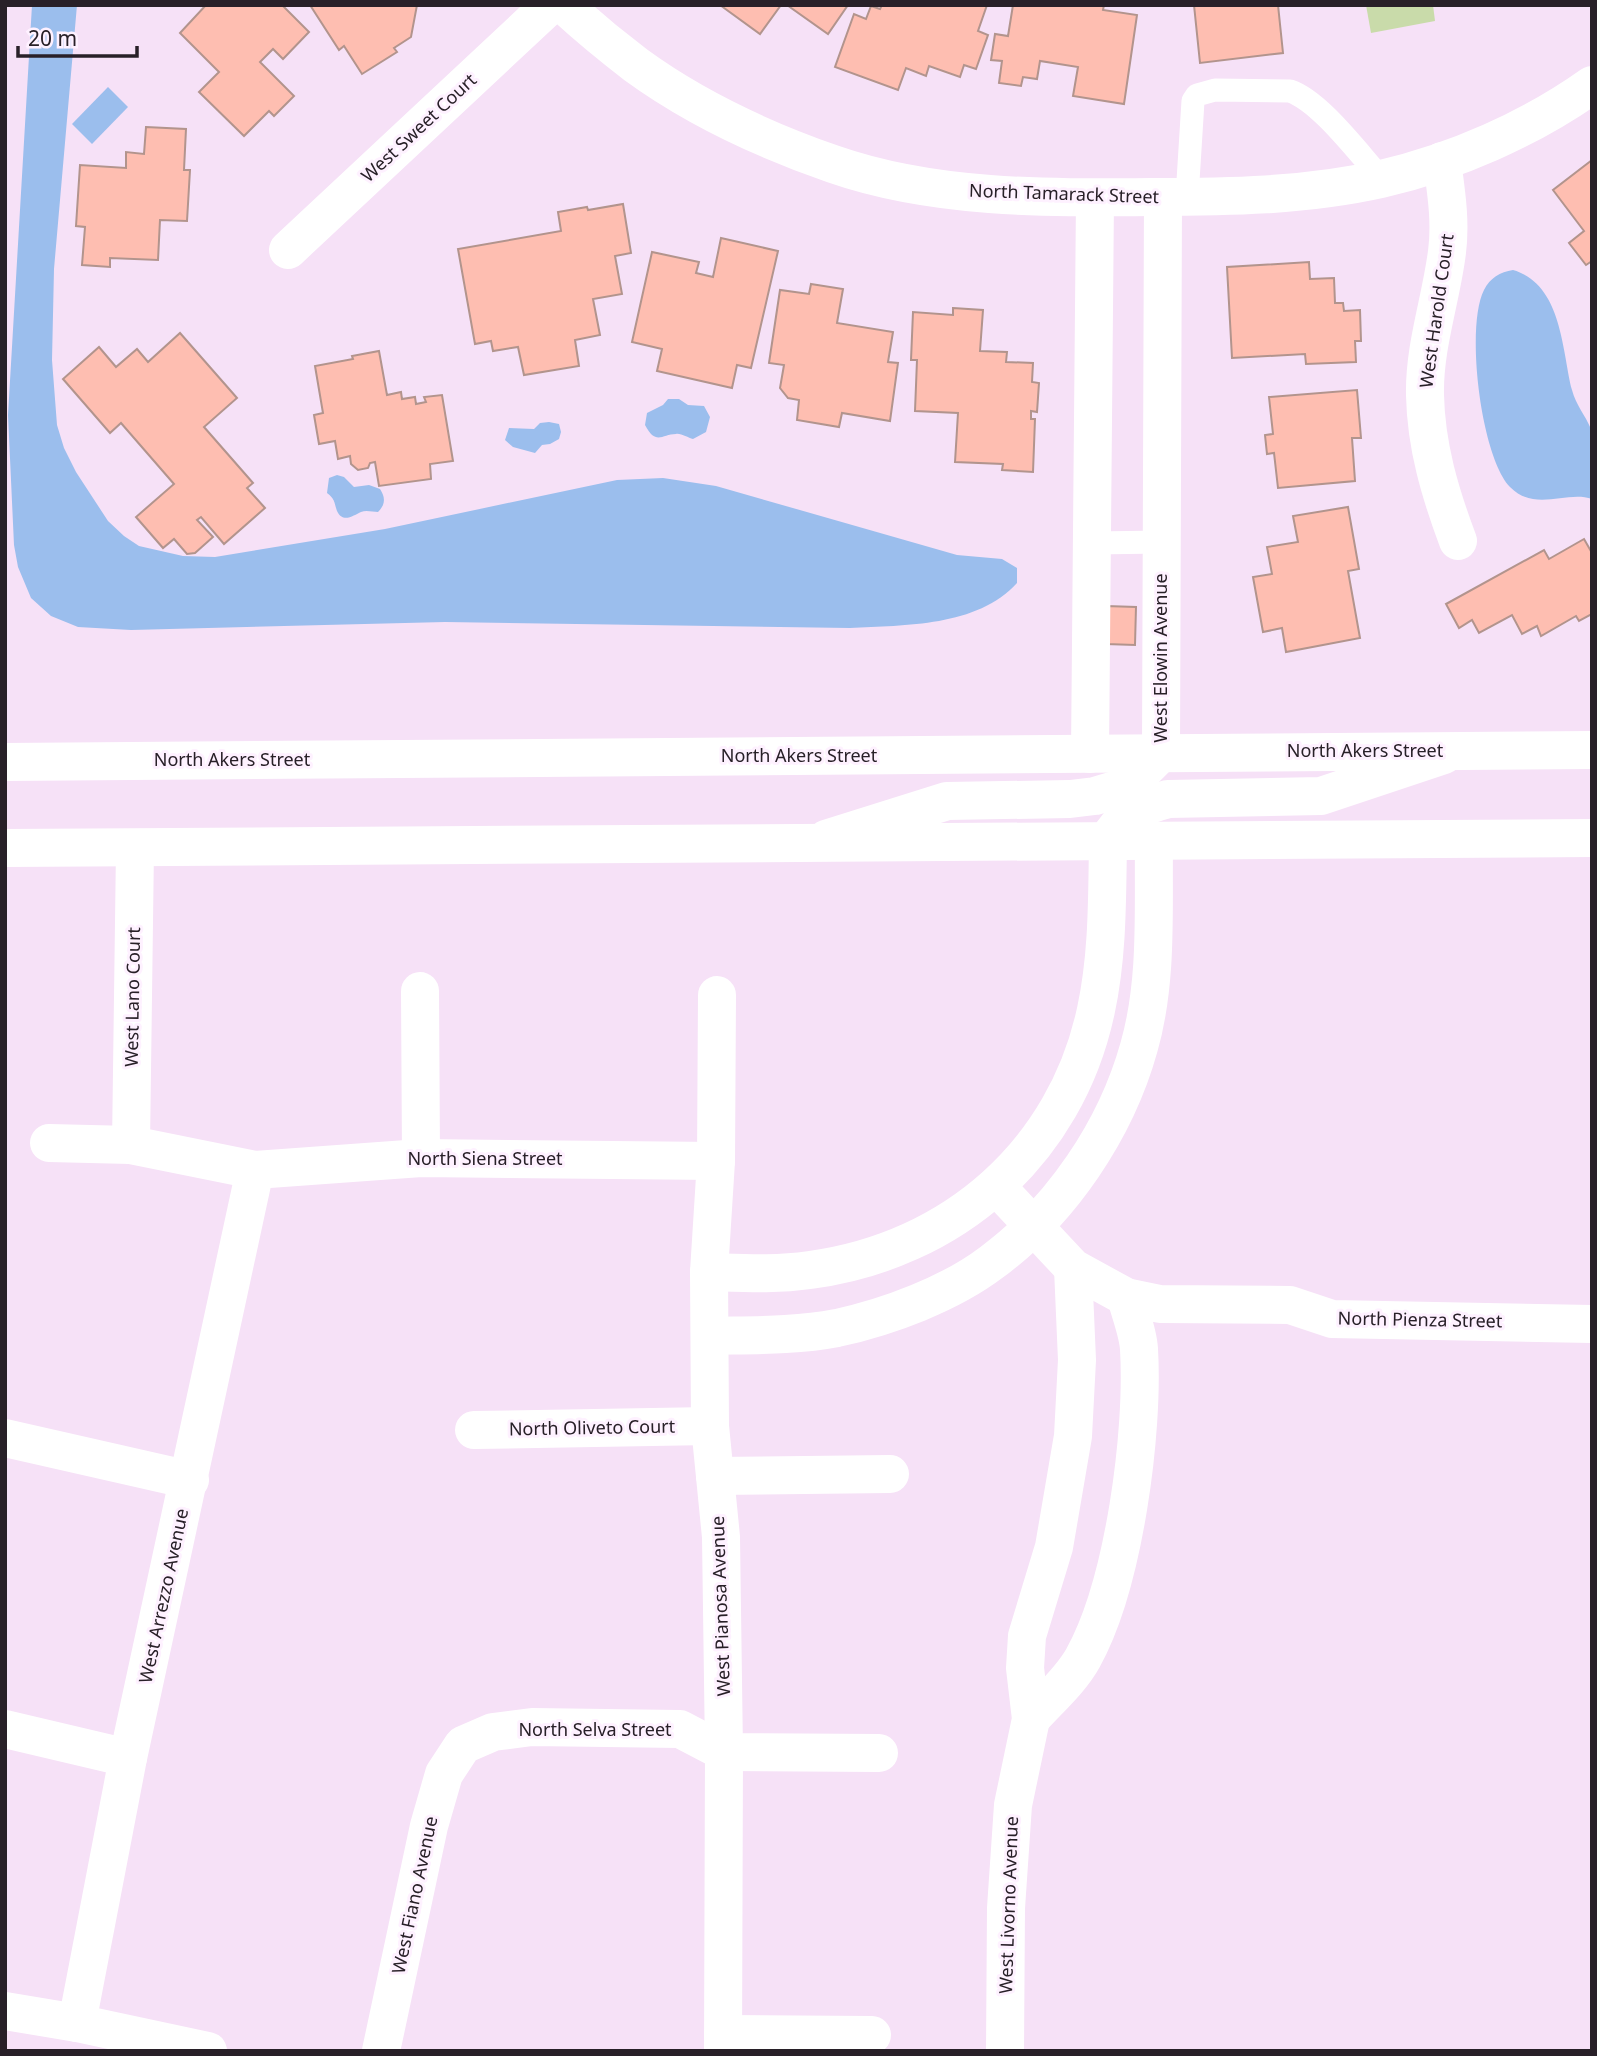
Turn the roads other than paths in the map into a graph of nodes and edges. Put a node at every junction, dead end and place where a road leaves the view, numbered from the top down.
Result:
1 (551, 5) edge
2 (564, 5) edge
3 (1592, 85) edge
4 (1442, 161) junction
5 (1382, 179) junction
6 (1175, 197) junction
7 (1095, 198) junction
8 (288, 250) dead end
9 (1458, 541) dead end
10 (1162, 542) junction
11 (1093, 543) junction
12 (1592, 750) edge
13 (1456, 751) junction
14 (1161, 753) junction
15 (1090, 754) junction
16 (5, 762) edge
17 (1592, 838) edge
18 (1108, 841) junction
19 (1154, 841) junction
20 (817, 842) junction
21 (5, 848) edge
22 (135, 848) junction
23 (420, 991) dead end
24 (717, 995) dead end
25 (48, 1143) dead end
26 (131, 1145) junction
27 (421, 1158) junction
28 (716, 1161) junction
29 (256, 1170) junction
30 (996, 1186) junction
31 (1035, 1227) junction
32 (1073, 1268) junction
33 (709, 1272) junction
34 (1126, 1297) junction
35 (1592, 1324) edge
36 (710, 1336) junction
37 (710, 1426) junction
38 (474, 1430) dead end
39 (5, 1438) edge
40 (890, 1474) dead end
41 (715, 1476) junction
42 (190, 1480) junction
43 (1031, 1718) junction
44 (5, 1729) edge
45 (463, 1745) joint
46 (724, 1752) junction
47 (879, 1753) dead end
48 (128, 1758) junction
49 (5, 2011) edge
50 (77, 2023) junction
51 (872, 2035) dead end
52 (723, 2042) edge
53 (208, 2051) edge
54 (381, 2051) edge
55 (1005, 2051) edge

1 - 8 street, West Sweet Court
2 - 7 street, North Tamarack Street
3 - 4 street, North Tamarack Street
4 - 5 street, North Tamarack Street
4 - 9 street, West Harold Court
5 - 6 street, North Tamarack Street
5 - 6 lane
6 - 7 street, North Tamarack Street
6 - 10 street, West Elowin Avenue
7 - 11 street
10 - 11 lane
10 - 14 street, West Elowin Avenue
11 - 15 street
12 - 13 street, North Akers Street
13 - 14 street, North Akers Street
13 - 18 street
14 - 15 street, North Akers Street
14 - 20 street, West Elowin Avenue
15 - 16 street, North Akers Street
17 - 19 street
18 - 19 street
18 - 20 street
18 - 30 street
19 - 31 street
20 - 22 street
21 - 22 street
22 - 26 street, West Lano Court
23 - 27 street
24 - 28 street, West Pianosa Avenue
25 - 26 street, North Siena Street
26 - 29 street, North Siena Street
27 - 28 street, North Siena Street
27 - 29 street, North Siena Street
28 - 33 street, West Pianosa Avenue
29 - 42 street, West Arrezzo Avenue
30 - 31 street
30 - 33 street
31 - 32 street
31 - 36 street
32 - 34 street
32 - 43 street, West Livorno Avenue
33 - 36 street, West Pianosa Avenue
34 - 35 street, North Pienza Street
34 - 43 street
36 - 37 street, West Pianosa Avenue
37 - 38 street, North Oliveto Court
37 - 41 street, West Pianosa Avenue
39 - 42 street
40 - 41 street
41 - 46 street, West Pianosa Avenue
42 - 48 street, West Arrezzo Avenue
43 - 55 street, West Livorno Avenue
44 - 48 street
45 - 46 street, North Selva Street
45 - 54 street, West Fiano Avenue
46 - 47 street
46 - 52 street, West Pianosa Avenue
48 - 50 street, West Arrezzo Avenue
49 - 50 street
50 - 53 street
51 - 52 street

